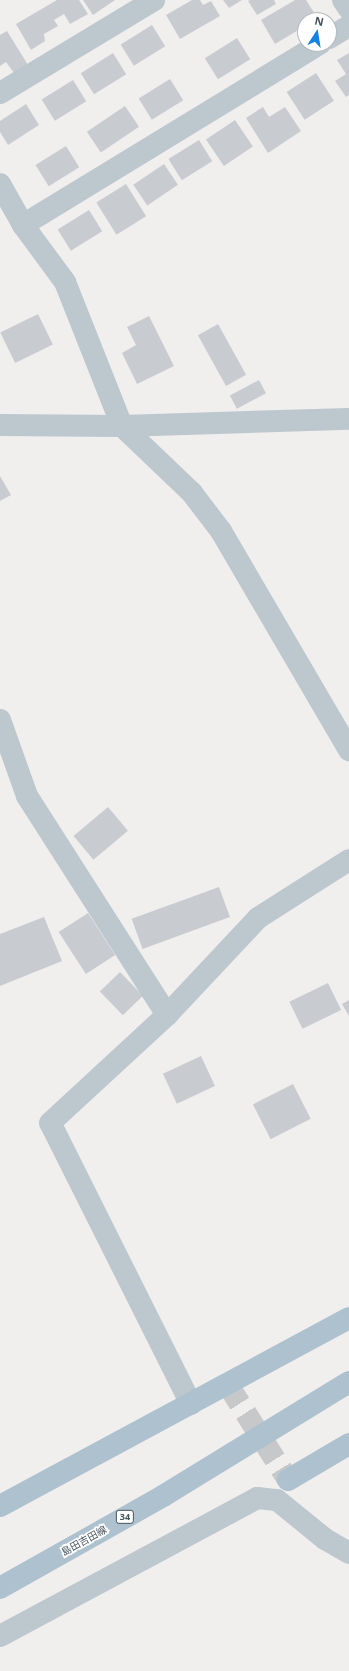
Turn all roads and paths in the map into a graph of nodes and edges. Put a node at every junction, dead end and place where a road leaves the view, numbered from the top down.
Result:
1 (154, 0) edge
2 (344, 0) edge
3 (349, 8) edge
4 (349, 26) edge
5 (337, 33) edge
6 (307, 52) edge
7 (0, 93) edge
8 (0, 184) edge
9 (23, 225) junction
10 (349, 419) edge
11 (0, 425) edge
12 (122, 426) junction
13 (0, 720) edge
14 (349, 750) edge
15 (349, 860) edge
16 (167, 1014) junction
17 (349, 1318) edge
18 (349, 1382) edge
19 (349, 1390) edge
20 (191, 1404) junction
21 (349, 1444) edge
22 (250, 1445) junction
23 (288, 1480) dead end
24 (0, 1506) edge
25 (349, 1552) edge
26 (0, 1588) edge
27 (0, 1636) edge

1 - 7 street
2 - 3 street
4 - 5 street
6 - 9 street
8 - 9 street
9 - 12 street
10 - 12 street
11 - 12 street
12 - 14 street
13 - 16 street
15 - 16 street
16 - 20 street
17 - 20 main road
18 - 22 main road, 島田吉田線 / 34
19 - 22 main road, 島田吉田線 / 34
20 - 24 main road
21 - 23 main road
22 - 26 main road, 島田吉田線 / 34
25 - 27 street

